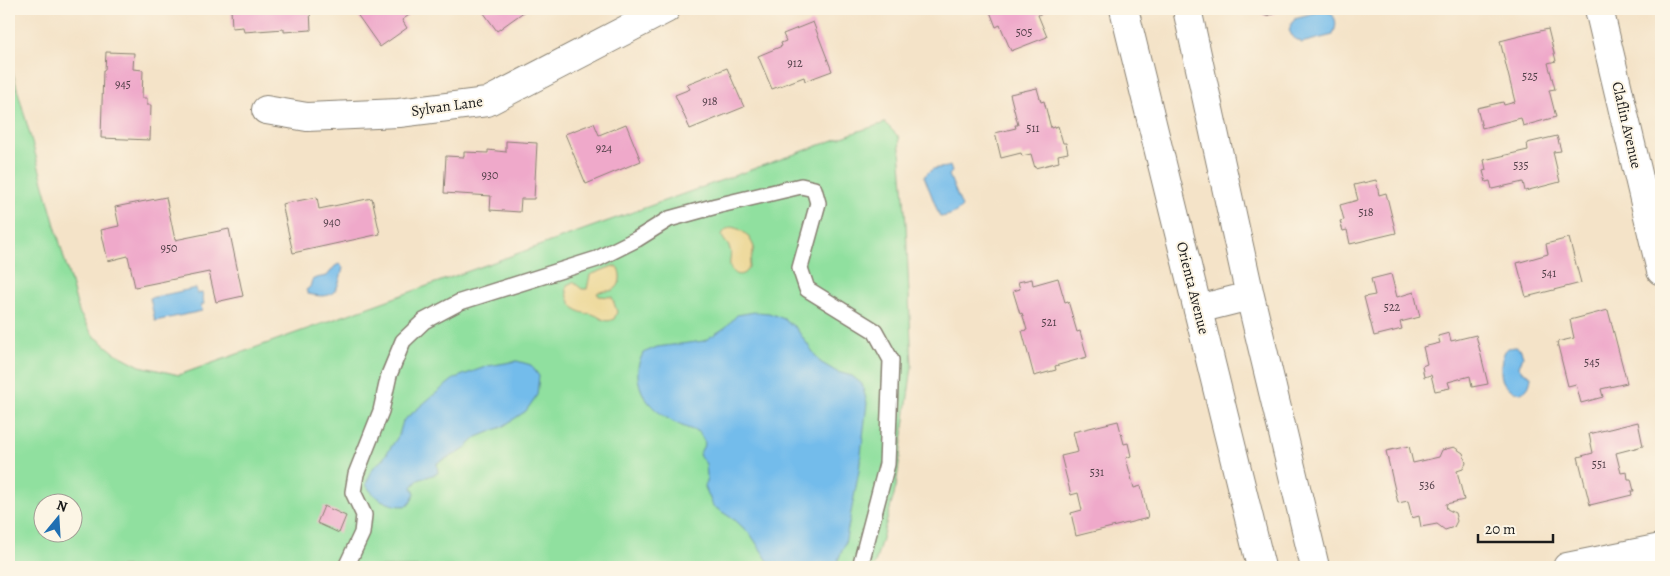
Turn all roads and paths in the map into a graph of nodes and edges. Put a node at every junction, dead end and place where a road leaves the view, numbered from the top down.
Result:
1 (666, 9) edge
2 (1124, 9) edge
3 (1187, 9) edge
4 (1599, 9) edge
5 (266, 110) dead end
6 (1656, 222) edge
7 (1661, 271) edge
8 (1250, 296) junction
9 (1198, 309) junction
10 (1661, 548) edge
11 (346, 567) edge
12 (860, 567) edge
13 (1261, 567) edge
14 (1316, 567) edge
15 (1567, 567) edge

1 - 5 street, Sylvan Lane
2 - 9 street, Orienta Avenue
3 - 8 street
4 - 6 street, Claflin Avenue
6 - 7 street, Claflin Avenue
8 - 9 street
8 - 14 street
9 - 13 street, Orienta Avenue
10 - 15 street
11 - 12 lane

